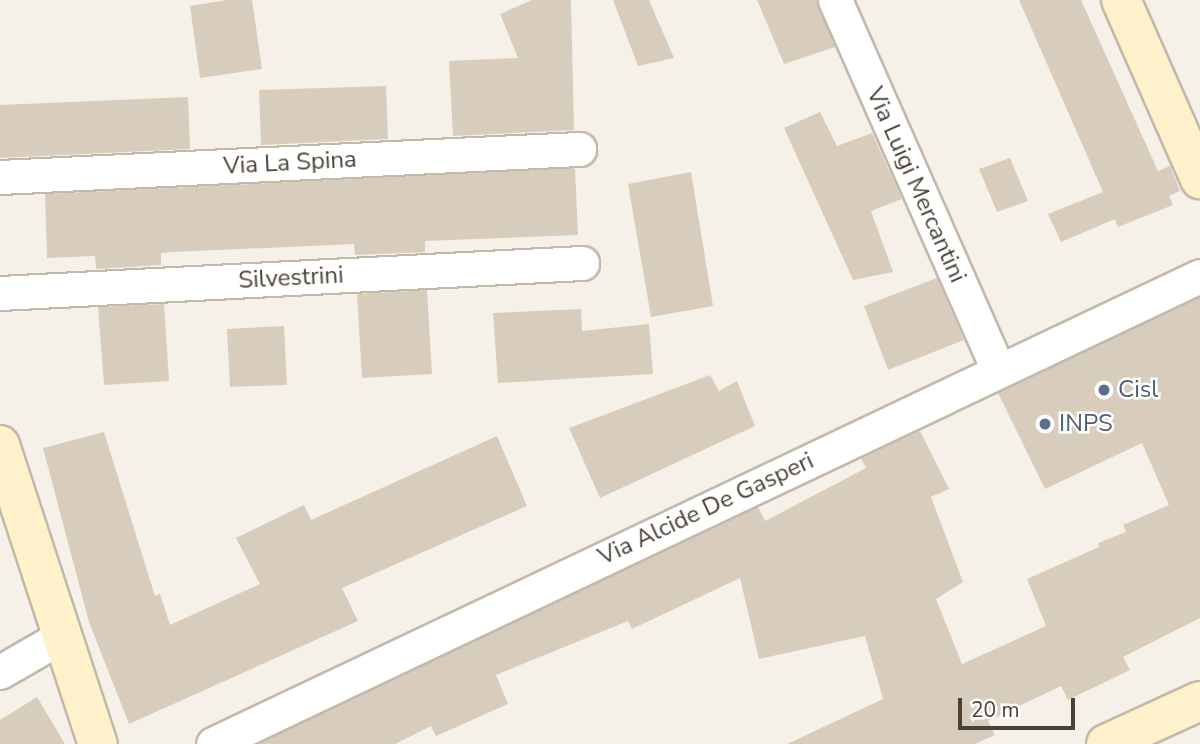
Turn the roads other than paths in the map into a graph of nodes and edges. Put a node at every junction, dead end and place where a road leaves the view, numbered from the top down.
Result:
1 (835, 0) edge
2 (1121, 0) edge
3 (579, 149) dead end
4 (0, 177) edge
5 (1200, 179) edge
6 (582, 263) dead end
7 (1200, 276) edge
8 (0, 293) edge
9 (998, 370) junction
10 (0, 446) edge
11 (64, 635) junction
12 (0, 672) edge
13 (1200, 701) edge
14 (98, 744) edge
15 (213, 744) edge
16 (1106, 744) edge

1 - 9 street, Via Luigi Mercantini
2 - 5 street
3 - 4 street, Via La Spina
6 - 8 street, Silvestrini
7 - 9 street, Via Alcide De Gasperi
9 - 15 street, Via Alcide De Gasperi
10 - 11 street
11 - 12 street
11 - 14 street
13 - 16 street

